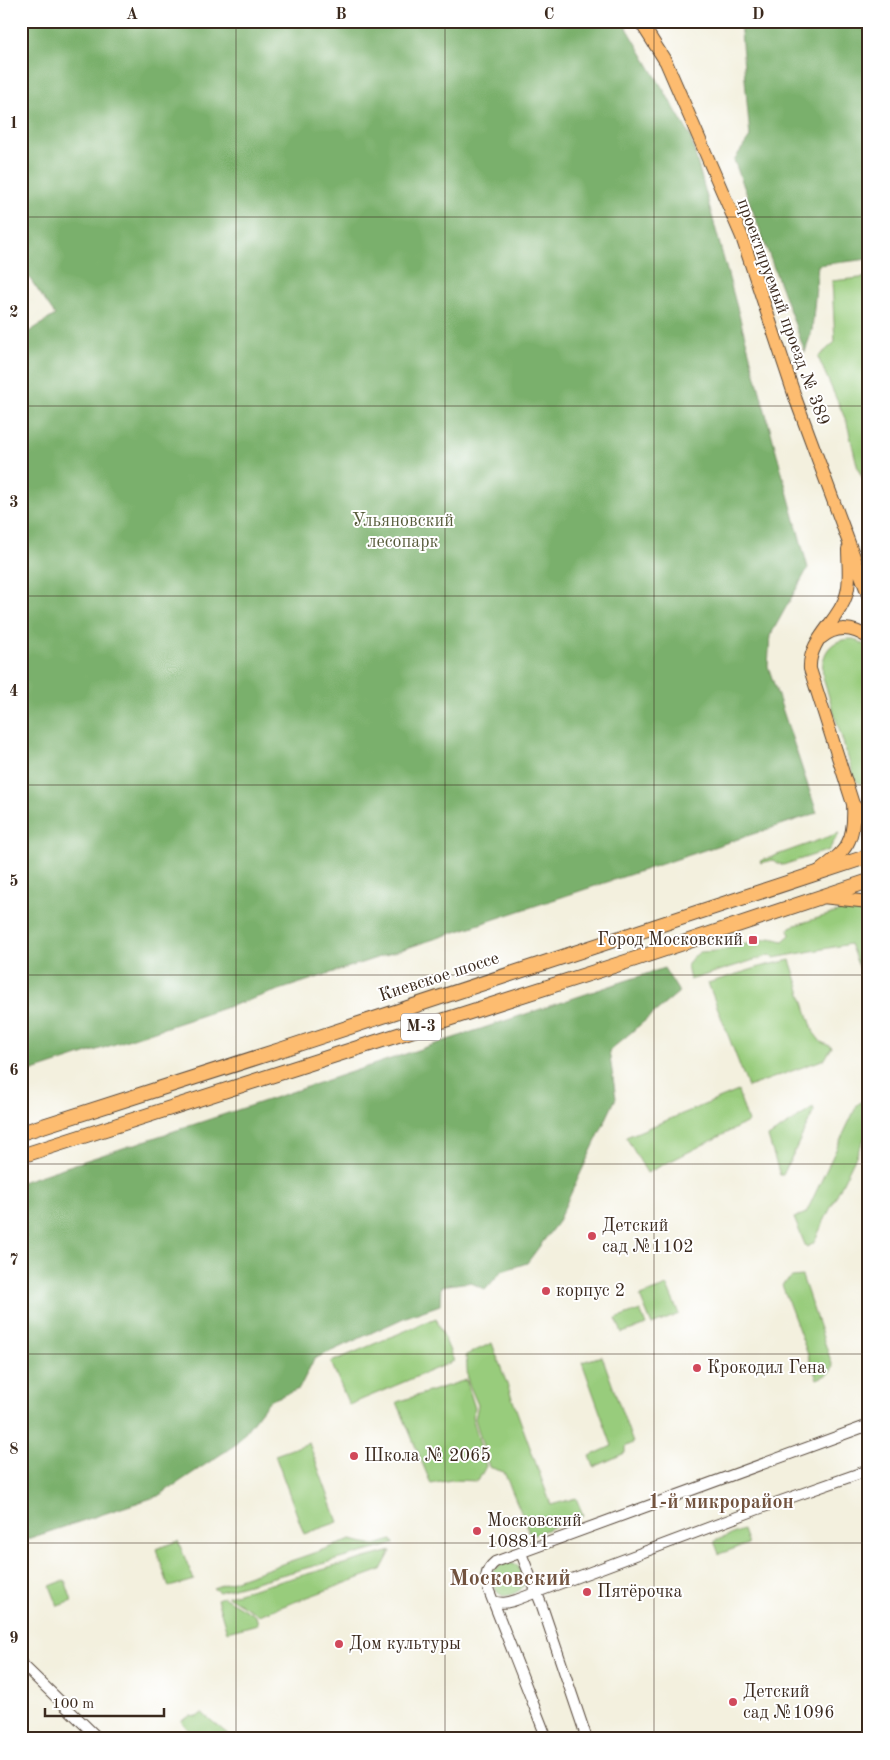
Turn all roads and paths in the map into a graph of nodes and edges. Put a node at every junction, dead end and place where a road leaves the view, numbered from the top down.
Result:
1 (640, 21) edge
2 (847, 537) junction
3 (869, 570) edge
4 (869, 597) edge
5 (869, 638) edge
6 (815, 646) junction
7 (853, 804) junction
8 (869, 824) edge
9 (869, 856) edge
10 (815, 874) junction
11 (869, 881) edge
12 (820, 897) junction
13 (869, 902) edge
14 (21, 1133) edge
15 (21, 1156) edge
16 (869, 1424) edge
17 (869, 1470) edge
18 (521, 1554) junction
19 (536, 1593) junction
20 (493, 1600) junction
21 (21, 1663) edge
22 (99, 1739) edge
23 (547, 1739) edge
24 (588, 1739) edge

1 - 2 main road, проектируемый проезд № 389
2 - 3 main road
2 - 4 main road
2 - 6 main road
5 - 6 main road
6 - 7 main road
7 - 8 main road
7 - 10 main road
9 - 10 highway, Киевское шоссе / М-3
10 - 14 highway, Киевское шоссе / М-3
11 - 12 highway, М-3
12 - 13 main road
12 - 15 highway, М-3
16 - 18 street
17 - 19 street
18 - 19 street
18 - 20 street
19 - 20 street
19 - 24 street
20 - 23 street
21 - 22 street

